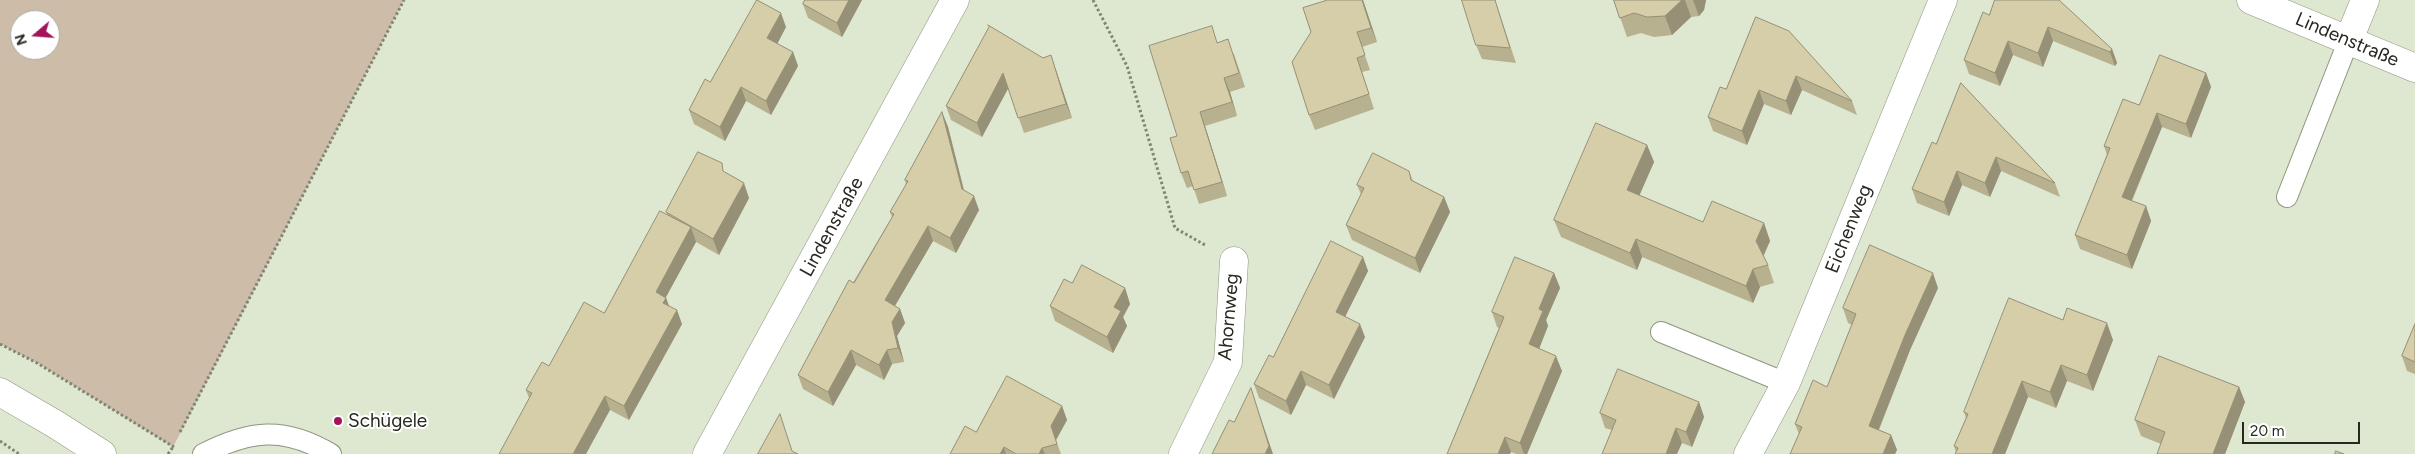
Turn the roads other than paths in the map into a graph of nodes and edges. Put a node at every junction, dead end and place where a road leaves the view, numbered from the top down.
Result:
1 (955, 0) edge
2 (1943, 0) edge
3 (2251, 0) edge
4 (2365, 0) edge
5 (2348, 42) junction
6 (2415, 68) edge
7 (2287, 197) dead end
8 (1234, 261) road end
9 (1661, 332) dead end
10 (1786, 383) junction
11 (0, 392) edge
12 (102, 454) edge
13 (203, 454) edge
14 (331, 454) edge
15 (707, 454) edge
16 (1183, 454) edge
17 (1748, 454) edge

1 - 15 street, Lindenstraße
2 - 10 street, Eichenweg
3 - 5 street, Lindenstraße
4 - 5 street
5 - 6 street, Lindenstraße
5 - 7 lane
8 - 16 street, Ahornweg
9 - 10 lane
10 - 17 street, Eichenweg
11 - 12 street
13 - 14 lane

